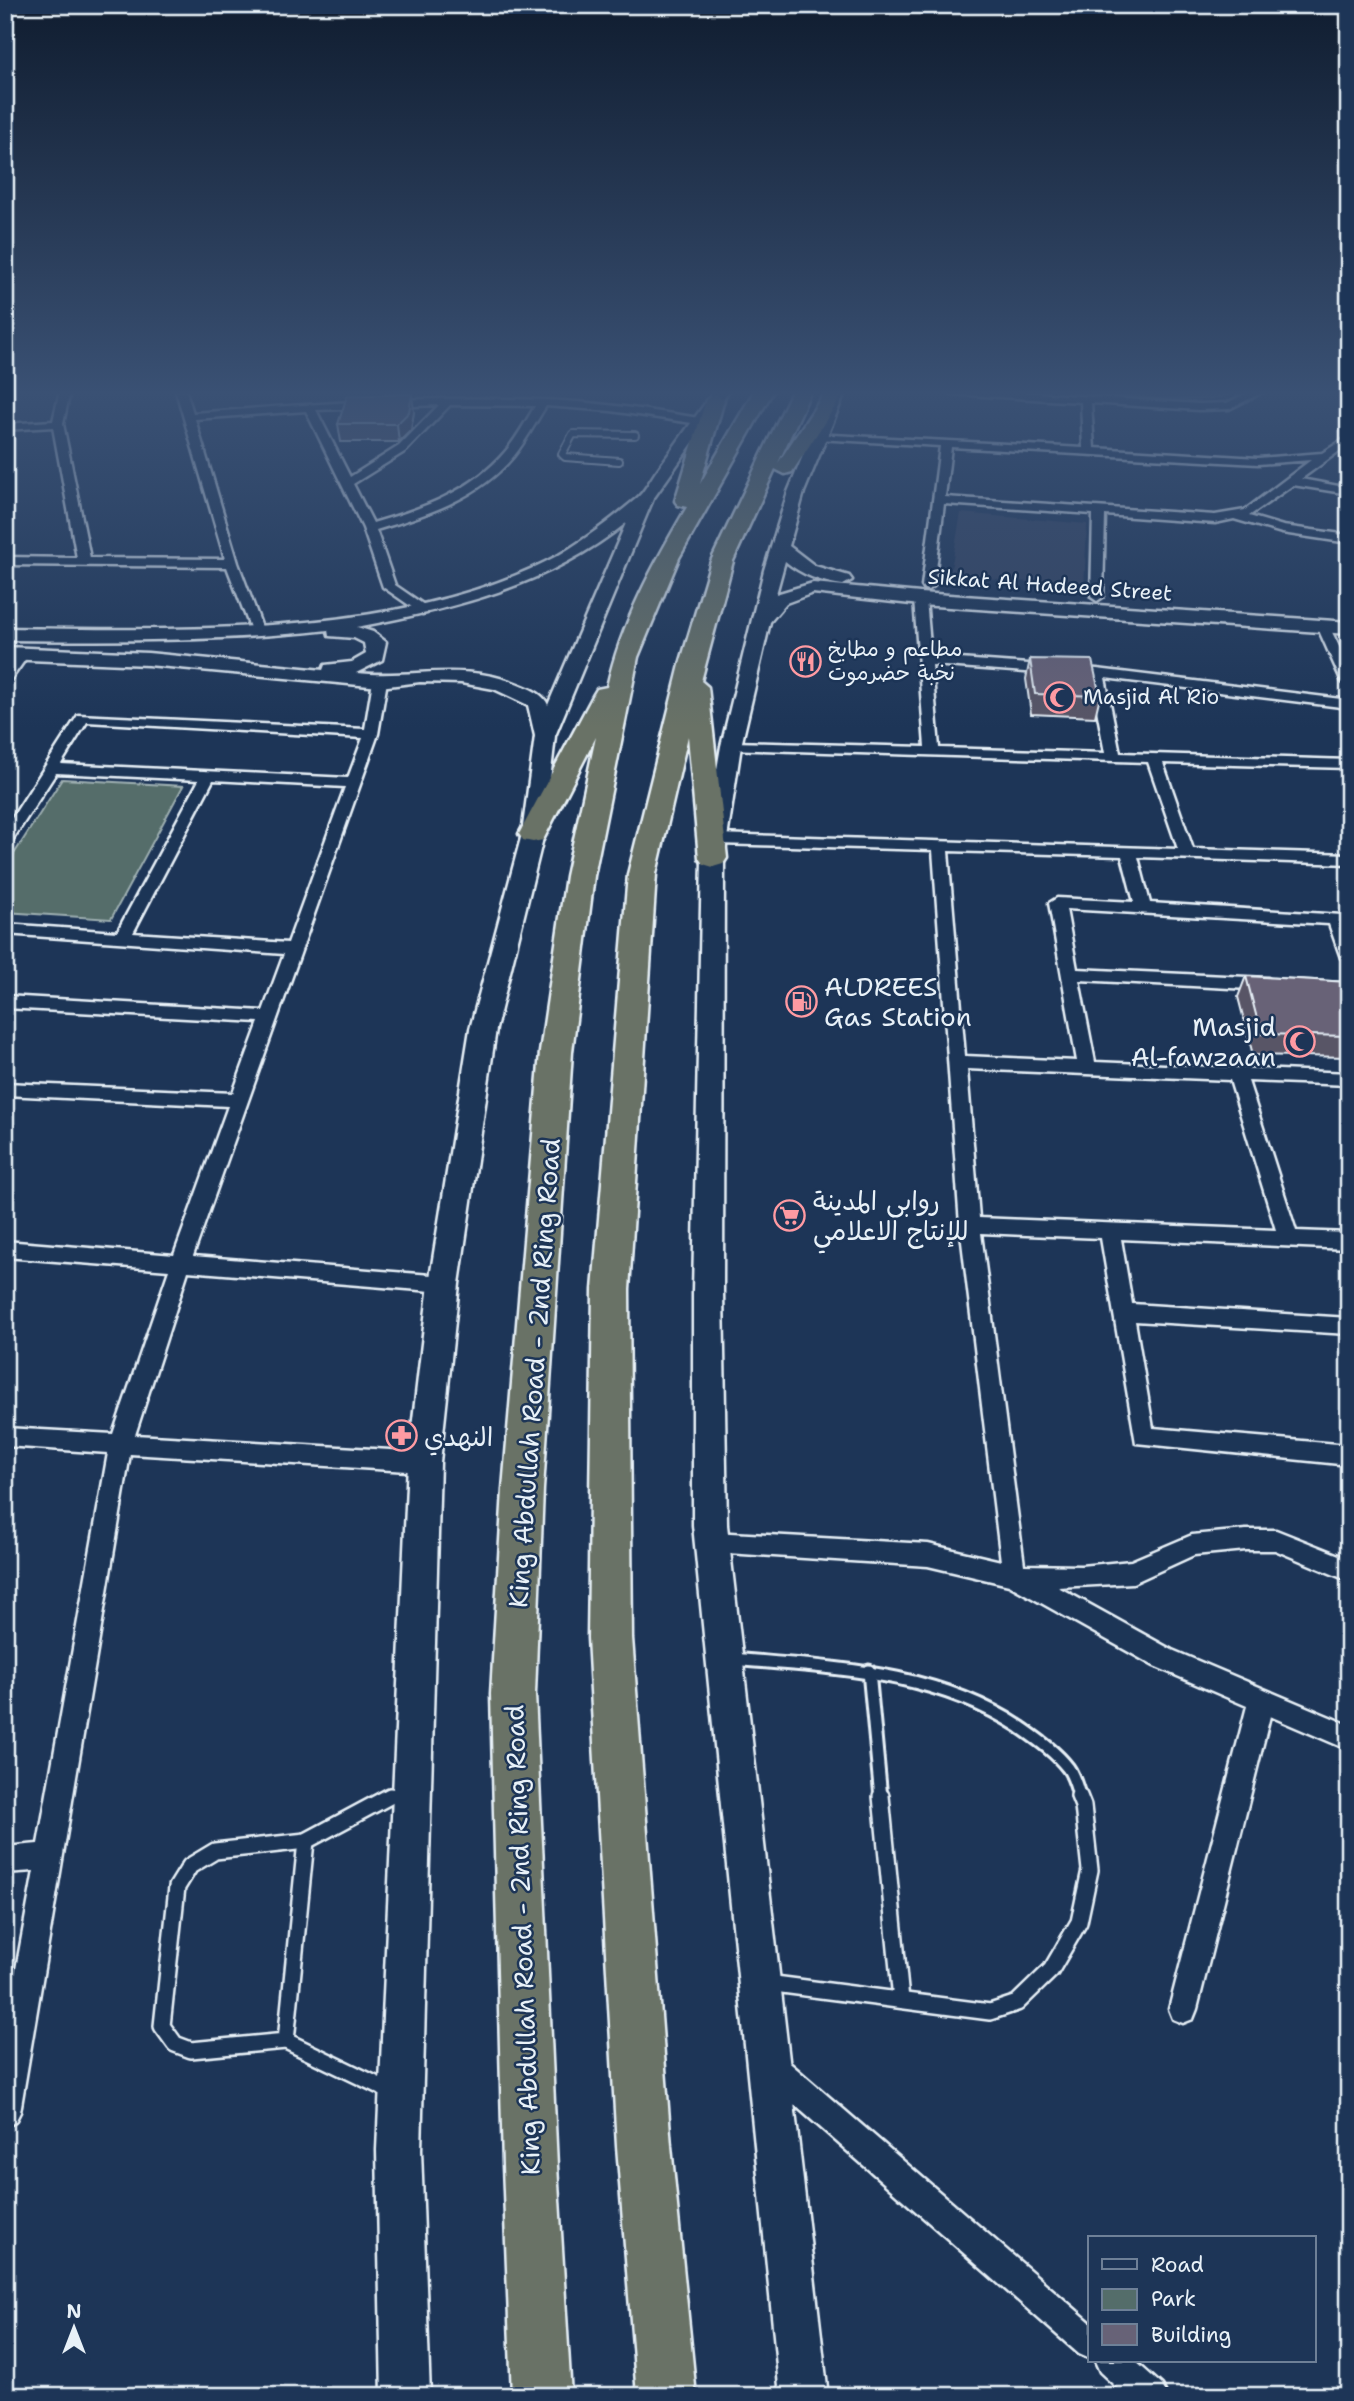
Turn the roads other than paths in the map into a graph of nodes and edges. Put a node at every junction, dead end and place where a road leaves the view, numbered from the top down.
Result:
1 (73, 503) edge
2 (214, 503) edge
3 (358, 503) edge
4 (445, 503) edge
5 (640, 503) edge
6 (643, 503) edge
7 (684, 503) edge
8 (700, 503) edge
9 (750, 503) edge
10 (762, 503) edge
11 (793, 503) edge
12 (938, 503) edge
13 (993, 503) edge
14 (1262, 503) edge
15 (1100, 511) junction
16 (1235, 516) junction
17 (369, 528) junction
18 (1349, 539) edge
19 (781, 548) junction
20 (668, 558) junction
21 (5, 561) edge
22 (84, 561) junction
23 (723, 561) junction
24 (232, 563) junction
25 (832, 584) junction
26 (924, 592) junction
27 (1097, 597) junction
28 (422, 610) junction
29 (1349, 615) edge
30 (761, 621) junction
31 (1323, 626) junction
32 (1349, 628) edge
33 (257, 630) junction
34 (94, 633) junction
35 (5, 634) edge
36 (13, 653) edge
37 (625, 657) junction
38 (148, 659) junction
39 (693, 661) junction
40 (926, 662) junction
41 (1097, 673) junction
42 (5, 678) edge
43 (380, 681) junction
44 (1349, 681) edge
45 (1349, 704) edge
46 (371, 734) junction
47 (545, 736) junction
48 (731, 747) junction
49 (932, 752) junction
50 (1113, 756) junction
51 (1154, 758) junction
52 (1349, 764) edge
53 (51, 768) junction
54 (208, 776) junction
55 (354, 783) junction
56 (533, 834) junction
57 (5, 841) edge
58 (940, 846) junction
59 (715, 849) junction
60 (1129, 852) junction
61 (1187, 854) junction
62 (1349, 859) edge
63 (1143, 906) junction
64 (5, 929) edge
65 (122, 937) junction
66 (294, 949) junction
67 (1349, 958) edge
68 (1070, 974) junction
69 (1279, 985) edge
70 (5, 1002) edge
71 (269, 1017) junction
72 (957, 1062) junction
73 (1087, 1068) junction
74 (1237, 1074) junction
75 (1349, 1079) edge
76 (5, 1089) edge
77 (239, 1100) junction
78 (970, 1225) junction
79 (1110, 1231) junction
80 (1287, 1238) junction
81 (1349, 1241) edge
82 (5, 1249) edge
83 (181, 1263) junction
84 (444, 1284) junction
85 (1124, 1312) junction
86 (1349, 1325) edge
87 (5, 1437) edge
88 (121, 1444) junction
89 (1349, 1455) edge
90 (424, 1462) junction
91 (712, 1542) junction
92 (1349, 1570) edge
93 (1014, 1575) junction
94 (725, 1659) junction
95 (869, 1671) junction
96 (1261, 1701) junction
97 (1349, 1738) edge
98 (412, 1785) junction
99 (306, 1841) junction
100 (50, 1856) junction
101 (5, 1860) edge
102 (759, 1982) junction
103 (901, 2000) junction
104 (1183, 2009) dead end
105 (286, 2041) junction
106 (768, 2062) junction
107 (401, 2097) junction
108 (5, 2112) edge
109 (1088, 2341) edge
110 (1112, 2362) edge
111 (406, 2396) edge
112 (542, 2396) edge
113 (667, 2396) edge
114 (804, 2396) edge
115 (1151, 2396) edge

1 - 22 street
2 - 24 street
3 - 17 street
4 - 17 street
5 - 28 main road
6 - 47 main road
7 - 20 highway
8 - 20 highway, King Abdullah Road - 2nd Ring Road
9 - 23 highway
10 - 23 highway
11 - 19 main road
12 - 26 street
13 - 15 street
14 - 16 street
15 - 16 street
15 - 27 street
16 - 18 street
17 - 28 street
19 - 25 main road, Sikkat Al Hadeed Street
19 - 30 main road
20 - 37 highway, King Abdullah Road - 2nd Ring Road
21 - 22 street
22 - 24 street
23 - 39 highway
24 - 33 street
25 - 26 main road, Sikkat Al Hadeed Street
25 - 30 main road, Sikkat Al Hadeed Street
26 - 27 main road, Sikkat Al Hadeed Street
26 - 31 main road, Sikkat Al Hadeed Street
26 - 40 street
27 - 29 main road, Sikkat Al Hadeed Street
28 - 33 main road
30 - 48 main road
31 - 32 main road, Sikkat Al Hadeed Street
31 - 44 street
33 - 34 main road
34 - 35 main road
34 - 38 main road
36 - 38 main road
36 - 42 street
37 - 56 highway
37 - 112 highway, King Abdullah Road - 2nd Ring Road
38 - 43 main road
39 - 59 highway
39 - 113 highway
40 - 41 street
40 - 49 street
41 - 45 street
41 - 50 street
43 - 46 street
43 - 47 main road
46 - 53 street
46 - 55 street
47 - 56 main road
48 - 49 street
48 - 59 main road
49 - 50 street
50 - 51 street
51 - 52 street
51 - 61 street
53 - 54 street
53 - 57 street
54 - 55 street
54 - 65 street
55 - 66 street
56 - 84 main road
58 - 59 street
58 - 60 street
58 - 72 street
59 - 91 main road
60 - 61 street
60 - 63 street
61 - 62 street
63 - 67 street
63 - 68 street
64 - 65 street
65 - 66 street
66 - 71 street
68 - 69 street
68 - 73 street
70 - 71 street
71 - 77 street
72 - 73 street
72 - 78 street
73 - 74 street
74 - 75 street
74 - 80 street
76 - 77 street
77 - 83 street
78 - 79 street
78 - 93 street
79 - 80 street
79 - 85 street
80 - 81 street
82 - 83 street
83 - 84 street
83 - 88 street
84 - 90 main road
85 - 86 street
85 - 89 street
87 - 88 street
88 - 90 street
88 - 100 street
90 - 98 main road
91 - 93 street
91 - 94 main road
92 - 93 street
93 - 96 street
94 - 95 lane
94 - 102 main road
95 - 103 lane
95 - 103 lane
96 - 97 street
96 - 104 street
98 - 99 lane
98 - 107 main road
99 - 105 lane
99 - 105 lane
100 - 101 street
100 - 108 street
102 - 103 lane
102 - 106 main road
105 - 107 lane
106 - 109 street
106 - 114 main road
107 - 111 main road
110 - 115 street

